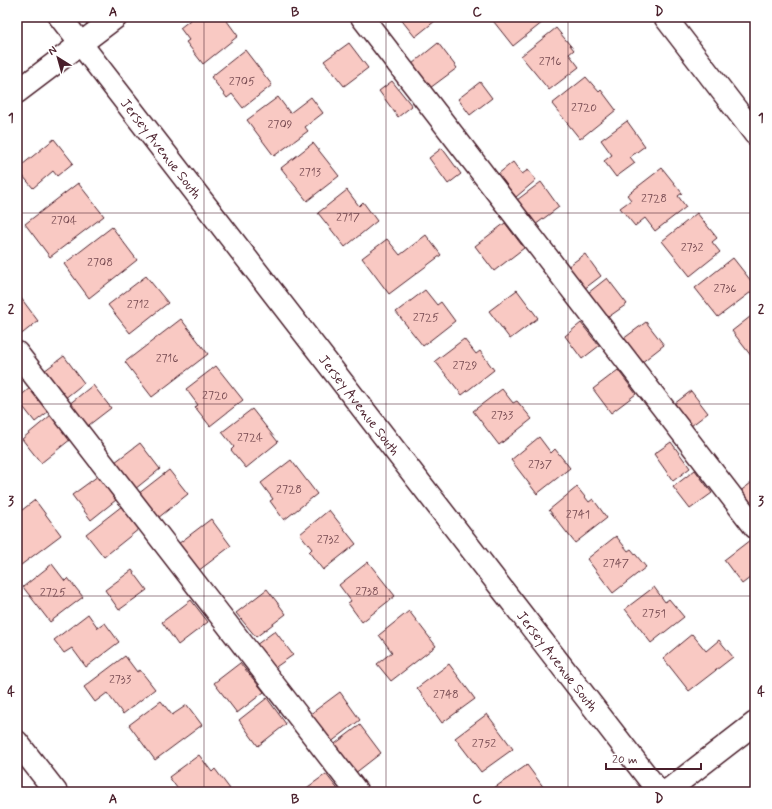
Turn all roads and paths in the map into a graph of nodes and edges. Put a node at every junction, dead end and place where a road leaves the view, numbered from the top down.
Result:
1 (60, 17) edge
2 (116, 17) edge
3 (362, 17) edge
4 (665, 17) edge
5 (81, 44) junction
6 (17, 92) edge
7 (755, 134) edge
8 (17, 353) edge
9 (755, 527) edge
10 (755, 723) edge
11 (17, 742) edge
12 (56, 792) edge
13 (357, 792) edge
14 (659, 792) edge
15 (666, 792) edge

1 - 5 street, Jersey Avenue South
2 - 5 street
3 - 9 street
4 - 7 street
5 - 6 street
5 - 14 street, Jersey Avenue South
8 - 13 street
10 - 15 street
11 - 12 street

